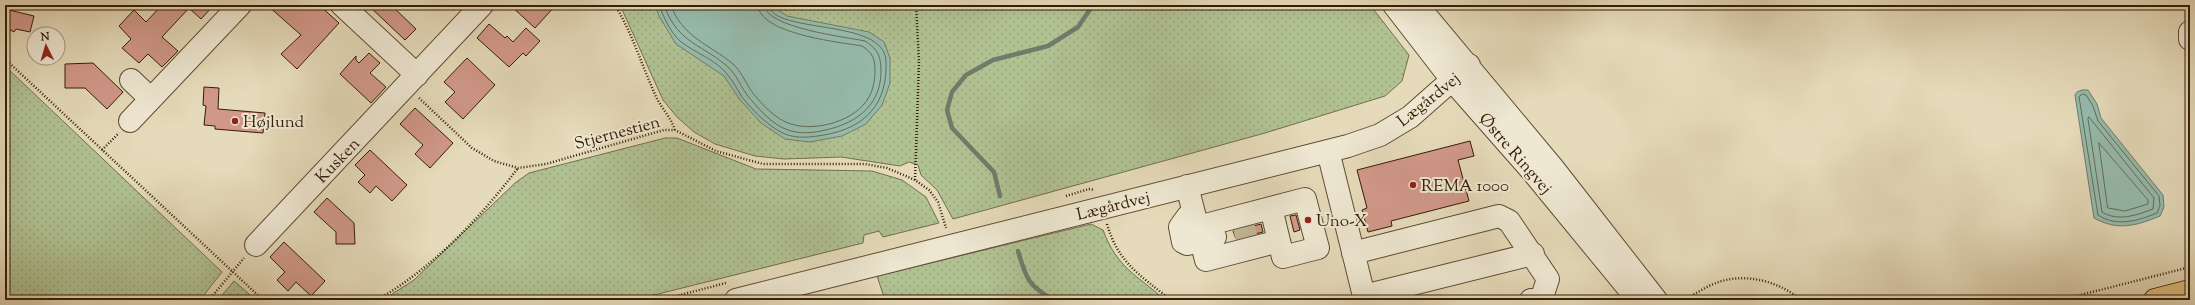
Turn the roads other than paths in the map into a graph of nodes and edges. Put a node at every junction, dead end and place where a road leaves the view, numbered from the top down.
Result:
1 (240, 5) edge
2 (342, 5) edge
3 (482, 5) edge
4 (1394, 5) edge
5 (1417, 5) edge
6 (2190, 32) edge
7 (2190, 39) edge
8 (1469, 65) junction
9 (131, 80) dead end
10 (1452, 80) junction
11 (412, 81) junction
12 (151, 99) junction
13 (130, 121) road end
14 (1328, 151) junction
15 (1187, 186) junction
16 (1338, 190) junction
17 (1305, 199) junction
18 (1272, 224) junction
19 (1198, 227) junction
20 (1234, 233) tunnel mouth
21 (256, 245) road end
22 (1352, 246) junction
23 (1318, 248) junction
24 (1533, 254) junction
25 (2190, 291) edge
26 (1365, 298) edge
27 (736, 300) edge
28 (1531, 300) edge
29 (1638, 300) edge
30 (1656, 300) edge
31 (2154, 300) edge

1 - 12 street
2 - 11 street
3 - 11 street, Kusken
4 - 10 street, Østre Ringvej
5 - 8 street, Østre Ringvej
6 - 7 street
8 - 10 street, Lægårdvej
8 - 30 street, Østre Ringvej
9 - 12 street
10 - 14 street, Lægårdvej
10 - 29 street, Østre Ringvej
11 - 21 street, Kusken
12 - 13 street
14 - 15 street, Lægårdvej
14 - 16 street
15 - 19 street
15 - 27 street, Lægårdvej
16 - 17 street
16 - 22 street
17 - 18 street
17 - 23 street
18 - 19 street
18 - 19 street
18 - 23 street
19 - 20 street
22 - 23 street
22 - 24 street
22 - 26 street
24 - 26 street
24 - 28 street
25 - 31 main road

